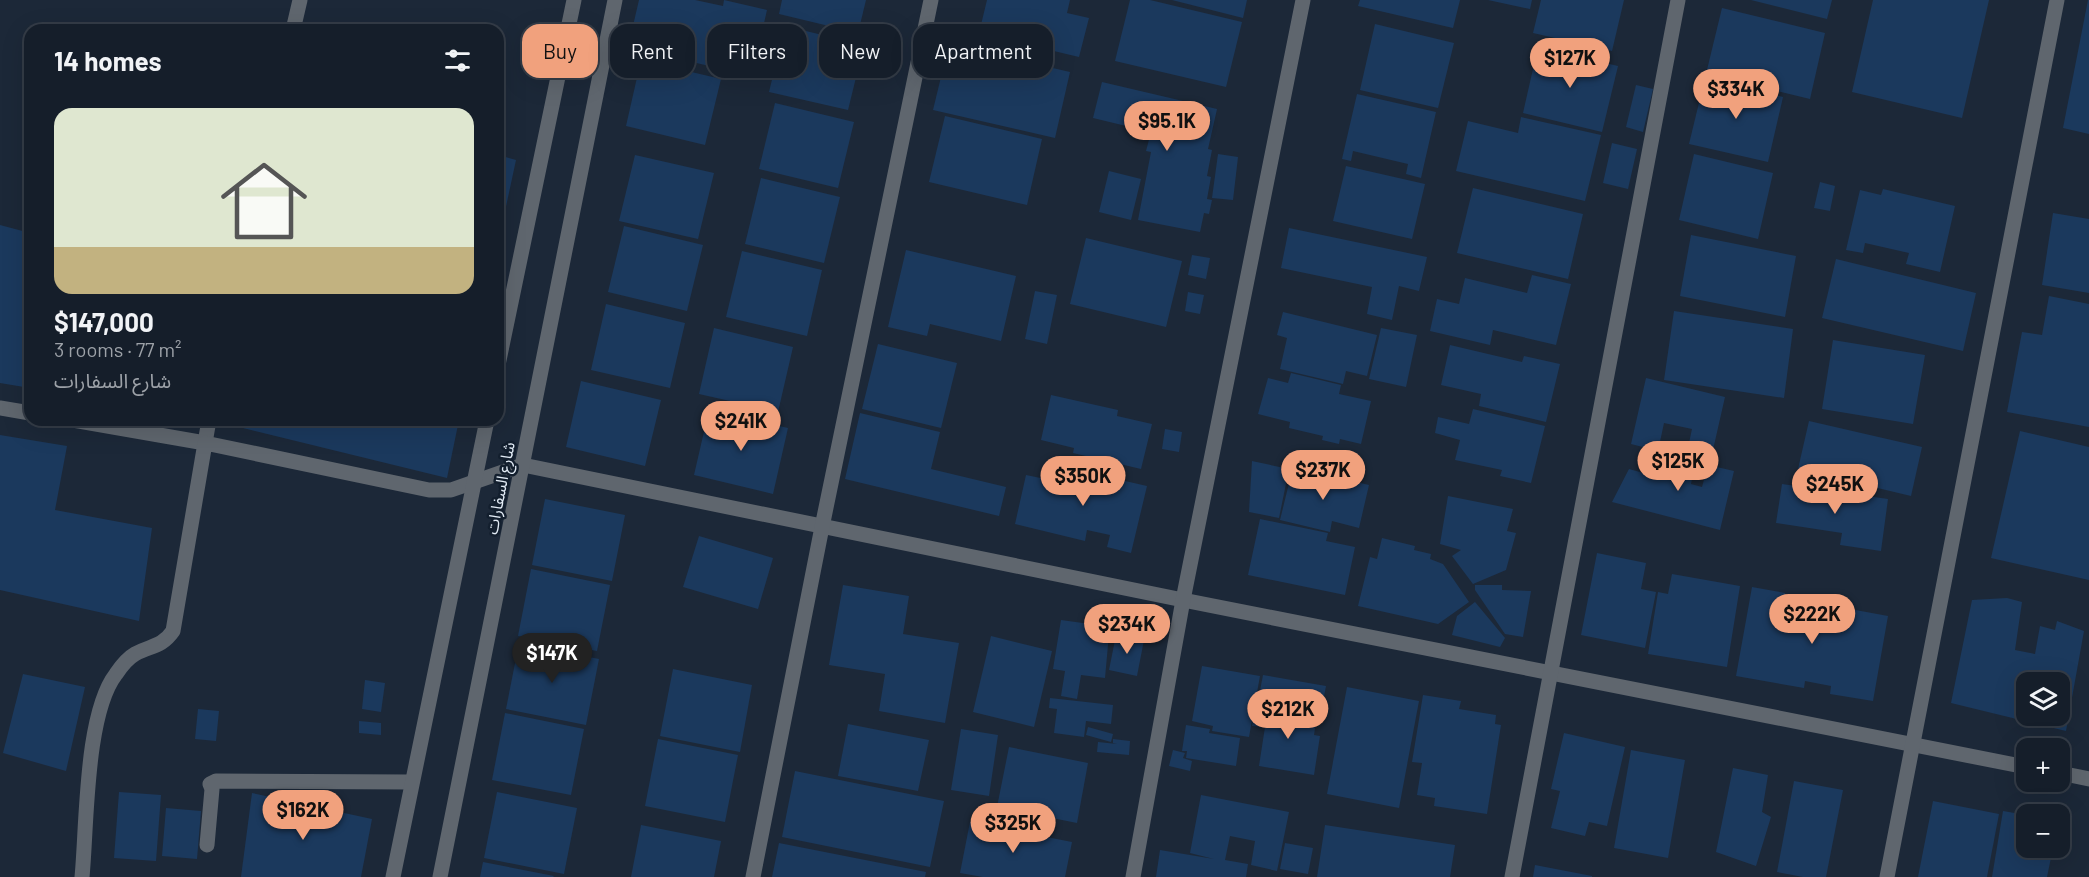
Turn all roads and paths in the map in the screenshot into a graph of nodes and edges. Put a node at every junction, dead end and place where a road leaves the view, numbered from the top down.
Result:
1 (300, 0) edge
2 (574, 0) edge
3 (615, 0) edge
4 (931, 0) edge
5 (1303, 0) edge
6 (1678, 0) edge
7 (2057, 0) edge
8 (294, 24) edge
9 (504, 336) edge
10 (0, 408) edge
11 (24, 412) edge
12 (107, 426) edge
13 (208, 426) edge
14 (486, 426) edge
15 (205, 443) junction
16 (524, 465) junction
17 (474, 482) junction
18 (822, 527) junction
19 (1183, 600) junction
20 (1550, 672) junction
21 (1915, 744) junction
22 (2016, 765) edge
23 (2070, 775) edge
24 (2089, 779) edge
25 (411, 782) junction
26 (207, 845) dead end
27 (82, 877) edge
28 (393, 877) edge
29 (440, 877) edge
30 (753, 877) edge
31 (1133, 877) edge
32 (1512, 877) edge
33 (1887, 877) edge

1 - 8 street
2 - 9 street
3 - 16 street, شارع السفارات
4 - 18 street
5 - 19 street
6 - 20 street
7 - 21 street
10 - 11 street
12 - 15 street
13 - 15 street
14 - 17 street, شارع السفارات
15 - 17 street
15 - 27 street
16 - 17 street
16 - 18 street
16 - 29 street, شارع السفارات
17 - 25 street, شارع السفارات
18 - 19 street
18 - 30 street
19 - 20 street
19 - 31 street
20 - 21 street
20 - 32 street
21 - 22 street
21 - 33 street
23 - 24 street
25 - 26 street
25 - 28 street, شارع السفارات

